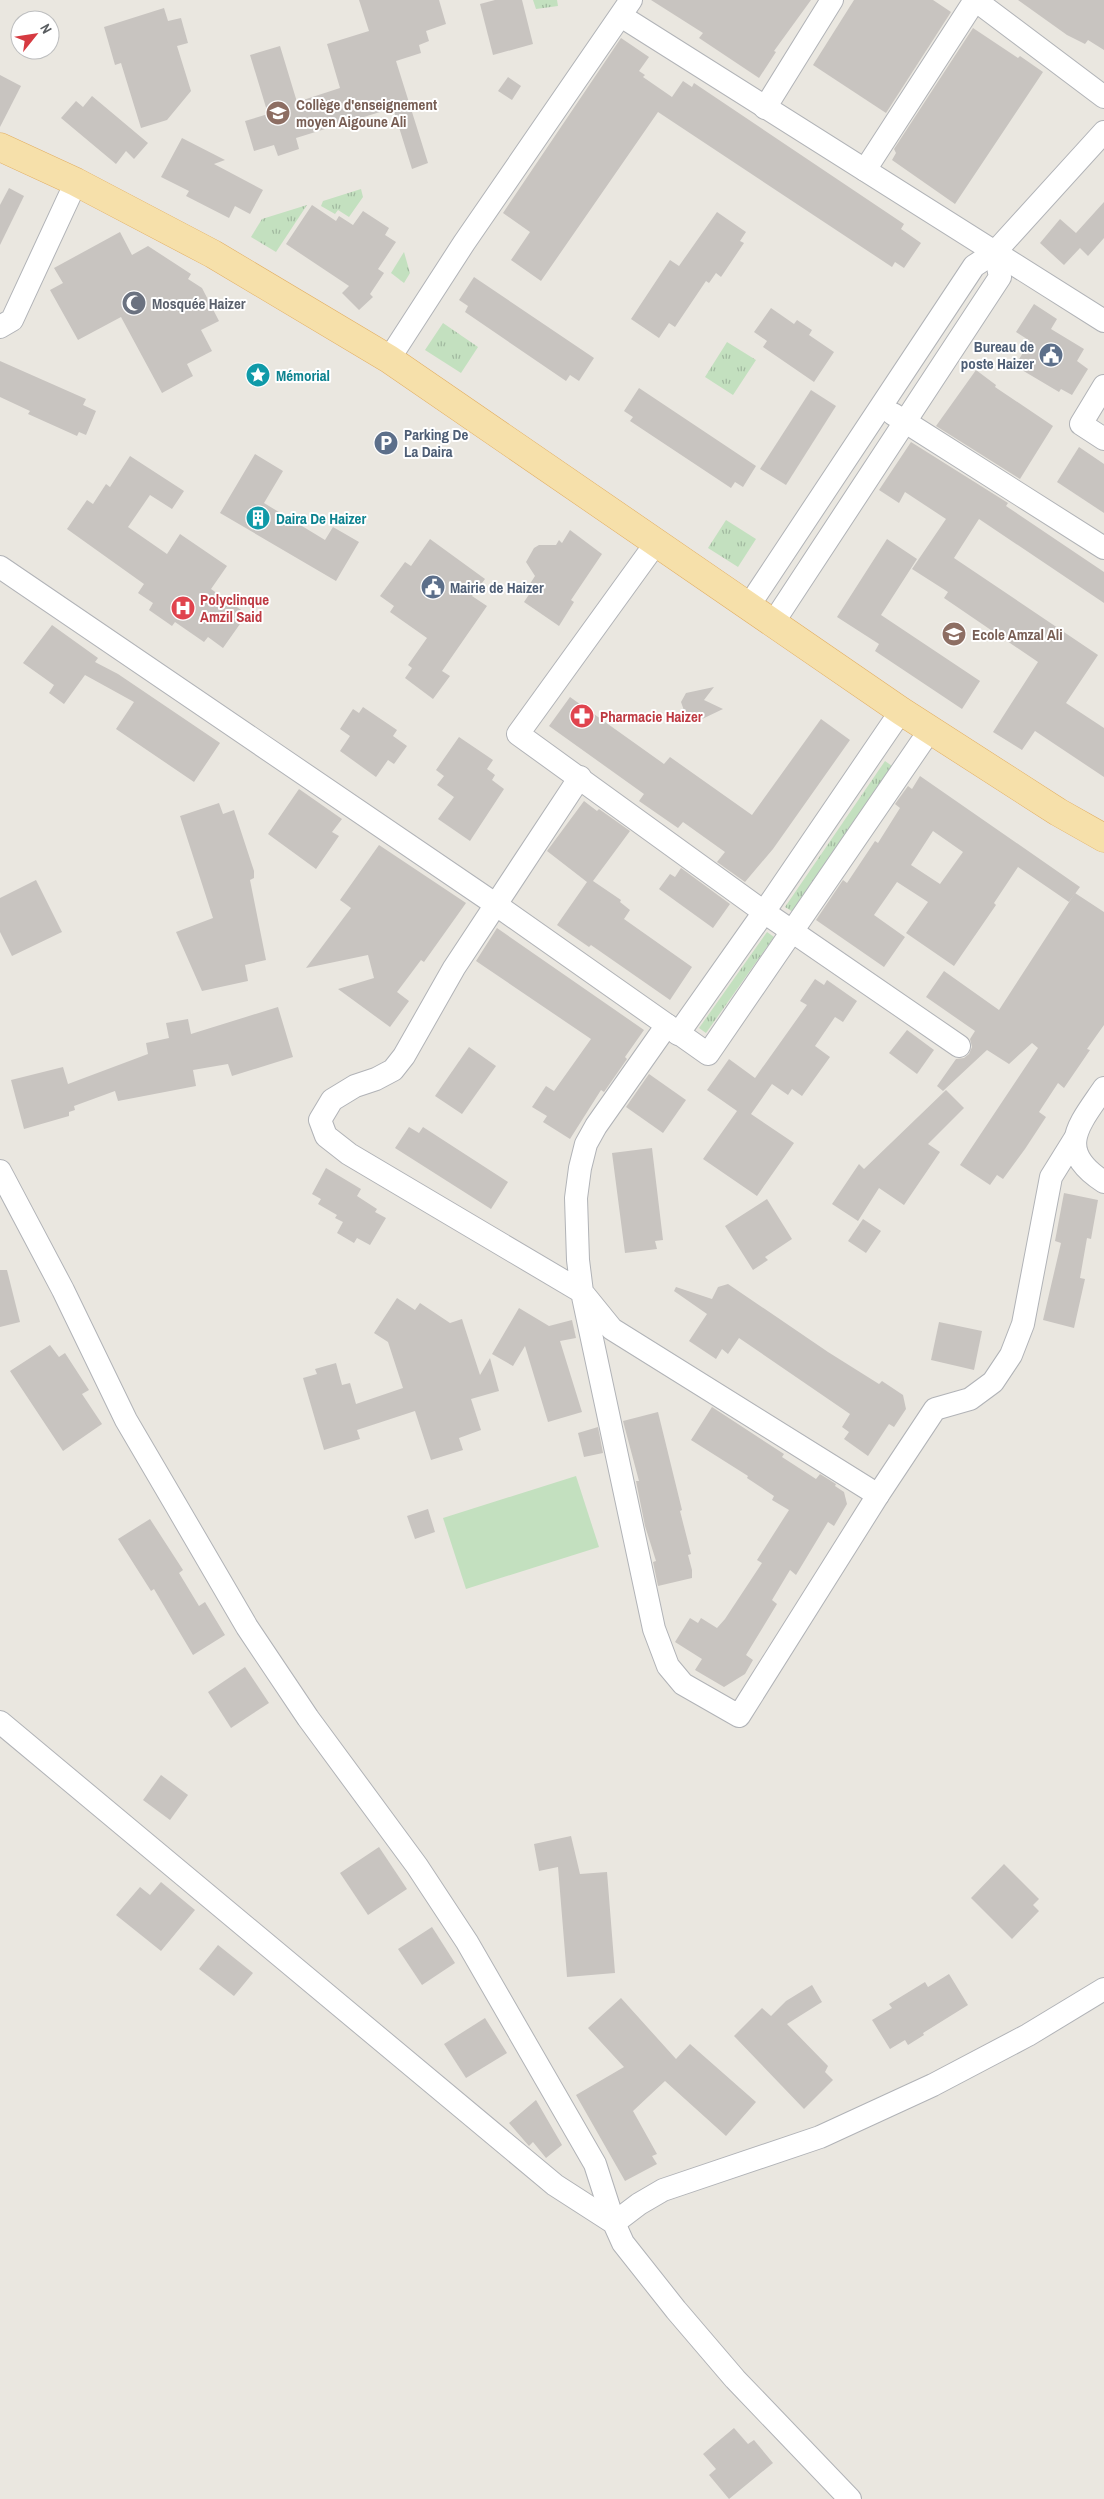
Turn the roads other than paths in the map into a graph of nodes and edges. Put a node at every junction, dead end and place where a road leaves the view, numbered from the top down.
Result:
1 (832, 0) edge
2 (975, 0) edge
3 (626, 8) edge
4 (1104, 97) edge
5 (765, 108) junction
6 (1104, 132) edge
7 (0, 147) edge
8 (865, 170) junction
9 (76, 182) junction
10 (995, 252) junction
11 (1104, 322) edge
12 (0, 327) edge
13 (389, 359) junction
14 (1104, 386) edge
15 (882, 407) junction
16 (905, 422) junction
17 (1104, 439) edge
18 (656, 543) junction
19 (1104, 548) edge
20 (0, 567) edge
21 (748, 607) junction
22 (773, 623) junction
23 (901, 710) junction
24 (930, 730) junction
25 (580, 777) junction
26 (1104, 838) edge
27 (495, 904) junction
28 (764, 912) junction
29 (793, 930) junction
30 (672, 1029) junction
31 (959, 1046) dead end
32 (1104, 1088) edge
33 (1074, 1140) junction
34 (0, 1171) edge
35 (1104, 1182) edge
36 (582, 1292) junction
37 (878, 1495) junction
38 (0, 1722) edge
39 (1104, 1990) edge
40 (614, 2223) junction
41 (850, 2499) edge

1 - 5 street
2 - 4 street
2 - 8 street
3 - 5 street
3 - 13 street
5 - 8 street
6 - 10 street
7 - 9 main road
8 - 10 street
9 - 12 street
9 - 13 main road
10 - 11 street
10 - 15 street
10 - 16 street
13 - 18 main road
14 - 17 street
15 - 16 street
15 - 21 street
16 - 19 street
16 - 22 street
18 - 21 main road
18 - 25 street
20 - 27 street
21 - 22 main road
22 - 23 main road
23 - 24 main road
23 - 28 street
24 - 26 main road
24 - 29 street
25 - 27 street
25 - 28 street
27 - 30 street
27 - 36 street
28 - 29 street
28 - 30 street
29 - 30 street
29 - 31 street
30 - 36 street
32 - 33 street
33 - 35 street
33 - 37 street
34 - 40 street
36 - 37 street
36 - 37 street
38 - 40 street
39 - 40 street
40 - 41 street

